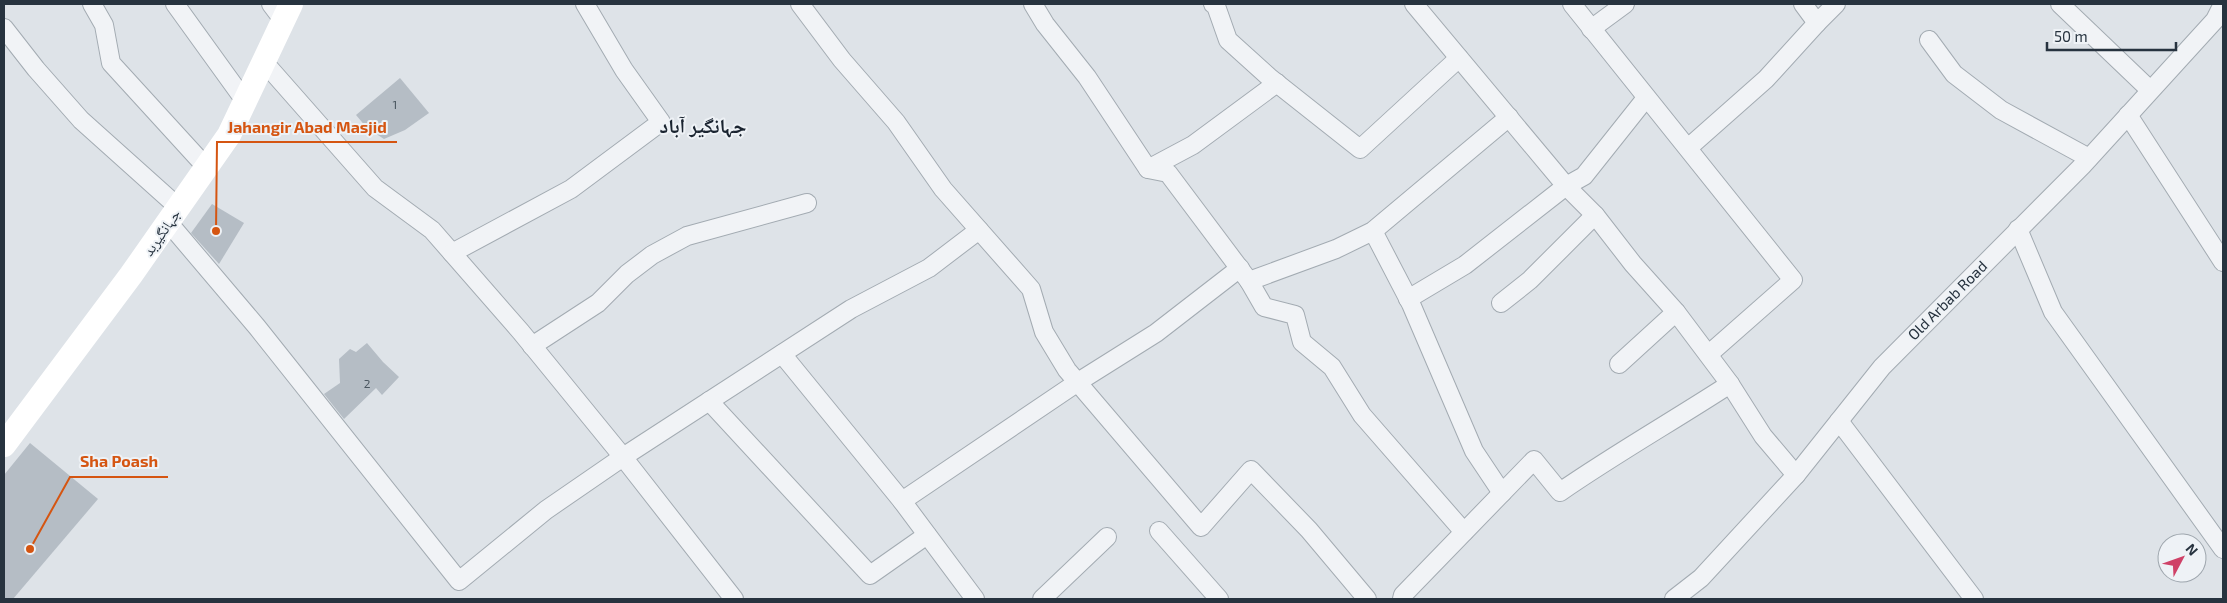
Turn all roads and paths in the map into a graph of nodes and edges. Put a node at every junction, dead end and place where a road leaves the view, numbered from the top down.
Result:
1 (92, 4) edge
2 (175, 4) edge
3 (585, 4) edge
4 (800, 4) edge
5 (1033, 4) edge
6 (1213, 4) edge
7 (1414, 4) edge
8 (1572, 4) edge
9 (1625, 4) edge
10 (1803, 4) edge
11 (1836, 4) edge
12 (2060, 4) edge
13 (2223, 4) edge
14 (282, 9) edge
15 (1817, 23) junction
16 (4, 28) edge
17 (1591, 29) junction
18 (1929, 40) dead end
19 (1459, 58) junction
20 (264, 62) junction
21 (1277, 83) junction
22 (2150, 90) junction
23 (1646, 98) junction
24 (245, 101) junction
25 (2128, 114) junction
26 (1509, 117) junction
27 (1688, 148) junction
28 (2088, 158) junction
29 (206, 167) junction
30 (1148, 169) junction
31 (1566, 186) junction
32 (807, 203) dead end
33 (173, 215) junction
34 (1595, 216) junction
35 (2018, 229) junction
36 (979, 230) junction
37 (1373, 231) junction
38 (452, 253) junction
39 (2223, 262) edge
40 (1244, 274) junction
41 (1408, 299) junction
42 (1501, 303) dead end
43 (1676, 312) junction
44 (532, 346) junction
45 (782, 354) junction
46 (1709, 354) junction
47 (1619, 364) dead end
48 (1078, 382) junction
49 (1730, 384) junction
50 (709, 401) junction
51 (1839, 421) junction
52 (4, 445) edge
53 (623, 457) junction
54 (1796, 475) junction
55 (1502, 493) junction
56 (902, 501) junction
57 (1159, 531) dead end
58 (1464, 532) junction
59 (927, 535) junction
60 (1107, 537) dead end
61 (2223, 549) edge
62 (734, 599) edge
63 (975, 599) edge
64 (1042, 599) edge
65 (1219, 599) edge
66 (1367, 599) edge
67 (1402, 599) edge
68 (1676, 599) edge
69 (1974, 599) edge

1 - 29 street
2 - 24 street
3 - 38 street
4 - 36 street
5 - 30 street
6 - 21 street
7 - 19 street
8 - 17 street
9 - 17 street
10 - 15 street
11 - 15 street
12 - 22 street
13 - 22 street, Old Arbab Road
14 - 20 street, جہانگیربد
15 - 27 street
16 - 33 street
17 - 23 street
18 - 28 street
19 - 21 street
19 - 26 street
20 - 24 street, جہانگیربد
20 - 38 street
21 - 30 street
22 - 25 street, Old Arbab Road
23 - 27 street
23 - 31 street
24 - 29 street, جہانگیربد
25 - 28 street, Old Arbab Road
25 - 39 street
26 - 31 street
26 - 37 street
27 - 46 street
28 - 35 street, Old Arbab Road
29 - 33 street, جہانگیربد
30 - 40 street
31 - 34 street
31 - 41 street
32 - 44 street
33 - 52 street, جہانگیربد
33 - 53 street
34 - 42 street
34 - 43 street
35 - 51 street, Old Arbab Road
35 - 61 street
36 - 45 street
36 - 48 street
37 - 40 street
37 - 41 street
38 - 44 street
40 - 48 street
40 - 58 street
41 - 55 street
43 - 46 street
43 - 47 street
44 - 53 street
45 - 50 street
45 - 56 street
46 - 49 street
48 - 56 street
48 - 66 street
49 - 54 street
49 - 55 street
50 - 53 street
50 - 59 street
51 - 54 street, Old Arbab Road
51 - 69 street
53 - 62 street
54 - 68 street, Old Arbab Road
55 - 58 street
56 - 59 street
57 - 65 street
58 - 67 street
59 - 63 street
60 - 64 street

